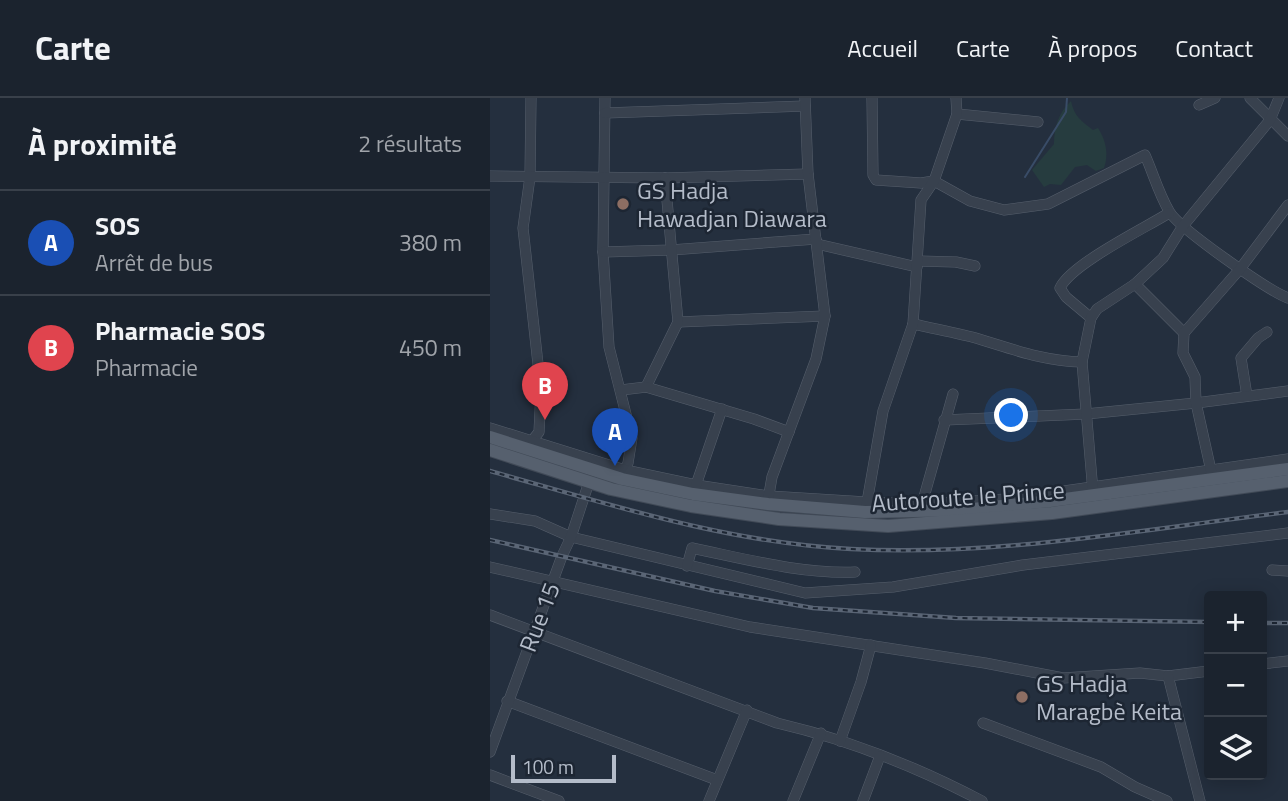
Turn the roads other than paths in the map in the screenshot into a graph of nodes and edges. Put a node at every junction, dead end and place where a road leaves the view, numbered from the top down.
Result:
1 (531, 98) edge
2 (605, 98) edge
3 (872, 98) edge
4 (956, 98) edge
5 (1215, 98) edge
6 (1250, 98) edge
7 (1279, 98) edge
8 (805, 102) edge
9 (1199, 105) dead end
10 (605, 113) junction
11 (957, 114) junction
12 (1270, 120) junction
13 (1038, 122) dead end
14 (1288, 136) edge
15 (808, 174) junction
16 (490, 176) edge
17 (530, 177) junction
18 (605, 177) junction
19 (665, 178) junction
20 (934, 181) junction
21 (1288, 205) edge
22 (1169, 213) junction
23 (1183, 226) junction
24 (816, 242) junction
25 (671, 250) junction
26 (603, 252) junction
27 (918, 264) junction
28 (975, 266) dead end
29 (1240, 269) junction
30 (1135, 284) junction
31 (1288, 298) edge
32 (825, 316) junction
33 (1091, 318) junction
34 (678, 322) junction
35 (913, 324) junction
36 (1267, 332) dead end
37 (1184, 333) junction
38 (1082, 362) junction
39 (646, 387) junction
40 (621, 390) junction
41 (1288, 391) edge
42 (953, 394) dead end
43 (1247, 396) junction
44 (1196, 404) junction
45 (722, 409) junction
46 (1086, 414) junction
47 (944, 420) junction
48 (490, 428) edge
49 (789, 432) junction
50 (490, 437) edge
51 (531, 446) junction
52 (490, 450) edge
53 (1288, 459) edge
54 (1288, 469) edge
55 (624, 474) junction
56 (1212, 474) junction
57 (1288, 481) edge
58 (589, 482) junction
59 (696, 485) junction
60 (1093, 491) junction
61 (768, 500) junction
62 (922, 504) junction
63 (866, 507) junction
64 (490, 514) edge
65 (1288, 533) edge
66 (571, 537) junction
67 (687, 566) junction
68 (490, 567) edge
69 (1272, 570) dead end
70 (1288, 571) edge
71 (855, 572) dead end
72 (553, 581) junction
73 (490, 615) edge
74 (534, 631) junction
75 (871, 645) junction
76 (1288, 661) edge
77 (1267, 663) edge
78 (1204, 672) edge
79 (1168, 676) junction
80 (508, 701) junction
81 (747, 710) junction
82 (983, 723) dead end
83 (821, 733) junction
84 (840, 741) junction
85 (490, 752) edge
86 (880, 757) junction
87 (490, 775) edge
88 (717, 780) junction
89 (559, 801) edge
90 (709, 801) edge
91 (793, 801) edge
92 (863, 801) edge
93 (982, 801) edge
94 (1167, 801) edge
95 (1200, 801) edge

1 - 17 street
2 - 10 street
3 - 20 street
4 - 11 street
5 - 9 street
6 - 12 street
7 - 12 street
8 - 10 street
8 - 15 street
10 - 18 street
11 - 13 street
11 - 20 street
12 - 14 street
12 - 23 street
15 - 19 street
15 - 24 street
16 - 17 street
17 - 18 street
17 - 51 street
18 - 19 street
18 - 26 street
19 - 25 street
20 - 22 street
20 - 27 street
21 - 29 street
22 - 23 street
22 - 33 street
23 - 29 street
23 - 30 street
24 - 25 street
24 - 27 street
24 - 32 street
25 - 26 street
25 - 34 street
26 - 40 street
27 - 28 street
27 - 35 street
29 - 31 street
29 - 37 street
30 - 33 street
30 - 37 street
32 - 34 street
32 - 49 street
33 - 38 street
34 - 39 street
35 - 38 street
35 - 63 street
36 - 43 street
37 - 44 street
38 - 46 street
39 - 40 street
39 - 45 street
40 - 55 street
41 - 43 street
42 - 47 street
43 - 44 street
44 - 46 street
44 - 56 street
45 - 49 street
45 - 59 street
46 - 47 street
46 - 60 street
47 - 62 street
48 - 51 street
49 - 61 street
50 - 51 main road, Autoroute le Prince
51 - 55 main road, Autoroute le Prince
52 - 58 main road, Autoroute le Prince
53 - 56 street
54 - 56 main road, Autoroute le Prince
55 - 59 street
55 - 61 main road, Autoroute le Prince
56 - 60 main road, Autoroute le Prince
57 - 58 main road, Autoroute le Prince
58 - 66 street, Rue 15
59 - 61 street
60 - 62 street
60 - 63 main road, Autoroute le Prince
61 - 63 main road, Autoroute le Prince
62 - 63 street
64 - 66 street
65 - 67 street
66 - 67 street
66 - 72 street, Rue 15
67 - 71 street
68 - 72 street
69 - 70 street
72 - 74 street, Rue 15
72 - 75 street
73 - 74 street
74 - 80 street, Rue 15
74 - 81 street
75 - 79 street
75 - 84 street
76 - 77 street
78 - 79 street
79 - 95 street
80 - 85 street, Rue 15
80 - 88 street
81 - 83 street
81 - 88 street
82 - 94 street
83 - 84 street
83 - 91 street
84 - 86 street
86 - 92 street
86 - 93 street
87 - 89 street
88 - 90 street

